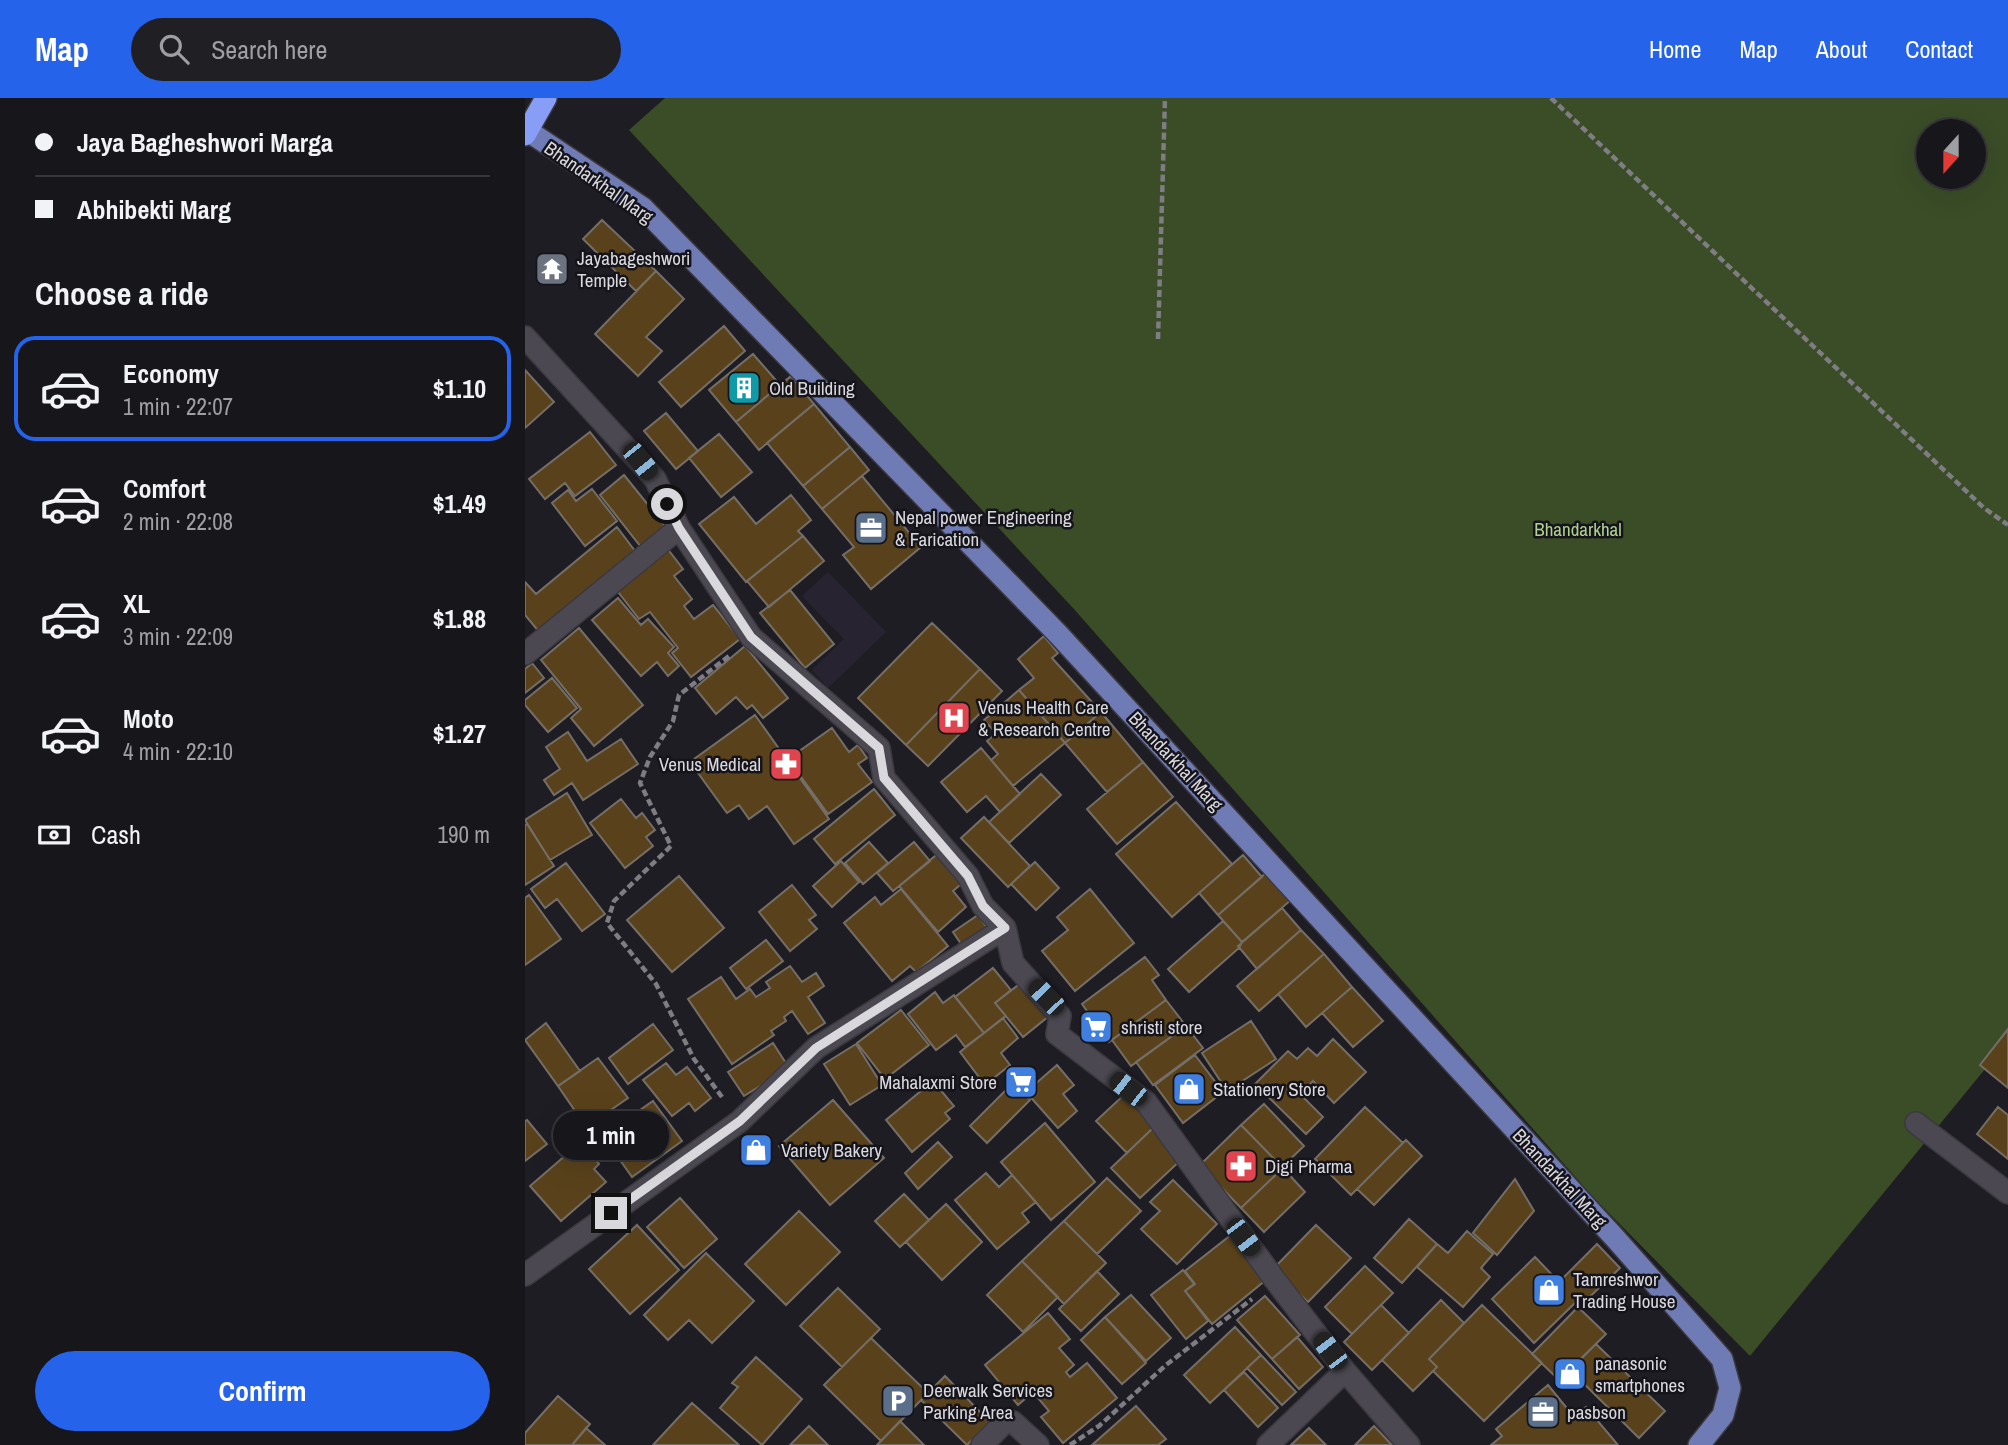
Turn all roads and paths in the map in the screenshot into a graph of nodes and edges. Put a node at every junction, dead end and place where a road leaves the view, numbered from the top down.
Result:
1 (546, 98) edge
2 (1165, 98) edge
3 (1551, 98) edge
4 (526, 133) edge
5 (525, 337) edge
6 (1158, 339) dead end
7 (2008, 525) edge
8 (679, 528) junction
9 (751, 637) junction
10 (525, 654) edge
11 (1005, 928) junction
12 (740, 1121) junction
13 (1916, 1123) dead end
14 (2008, 1193) edge
15 (525, 1275) edge
16 (1275, 1280) junction
17 (1345, 1371) junction
18 (982, 1445) edge
19 (1038, 1445) edge
20 (1070, 1445) edge
21 (1268, 1445) edge
22 (1409, 1445) edge
23 (1699, 1445) edge

1 - 4 highway
2 - 6 path
3 - 7 path
4 - 23 main road, Bhandarkhal Marg
5 - 8 street
8 - 9 street
8 - 10 street
9 - 11 street
9 - 12 path
11 - 12 street
11 - 16 street
12 - 15 street
13 - 14 street
16 - 17 street
16 - 20 path
17 - 21 street
17 - 22 street
18 - 19 street

